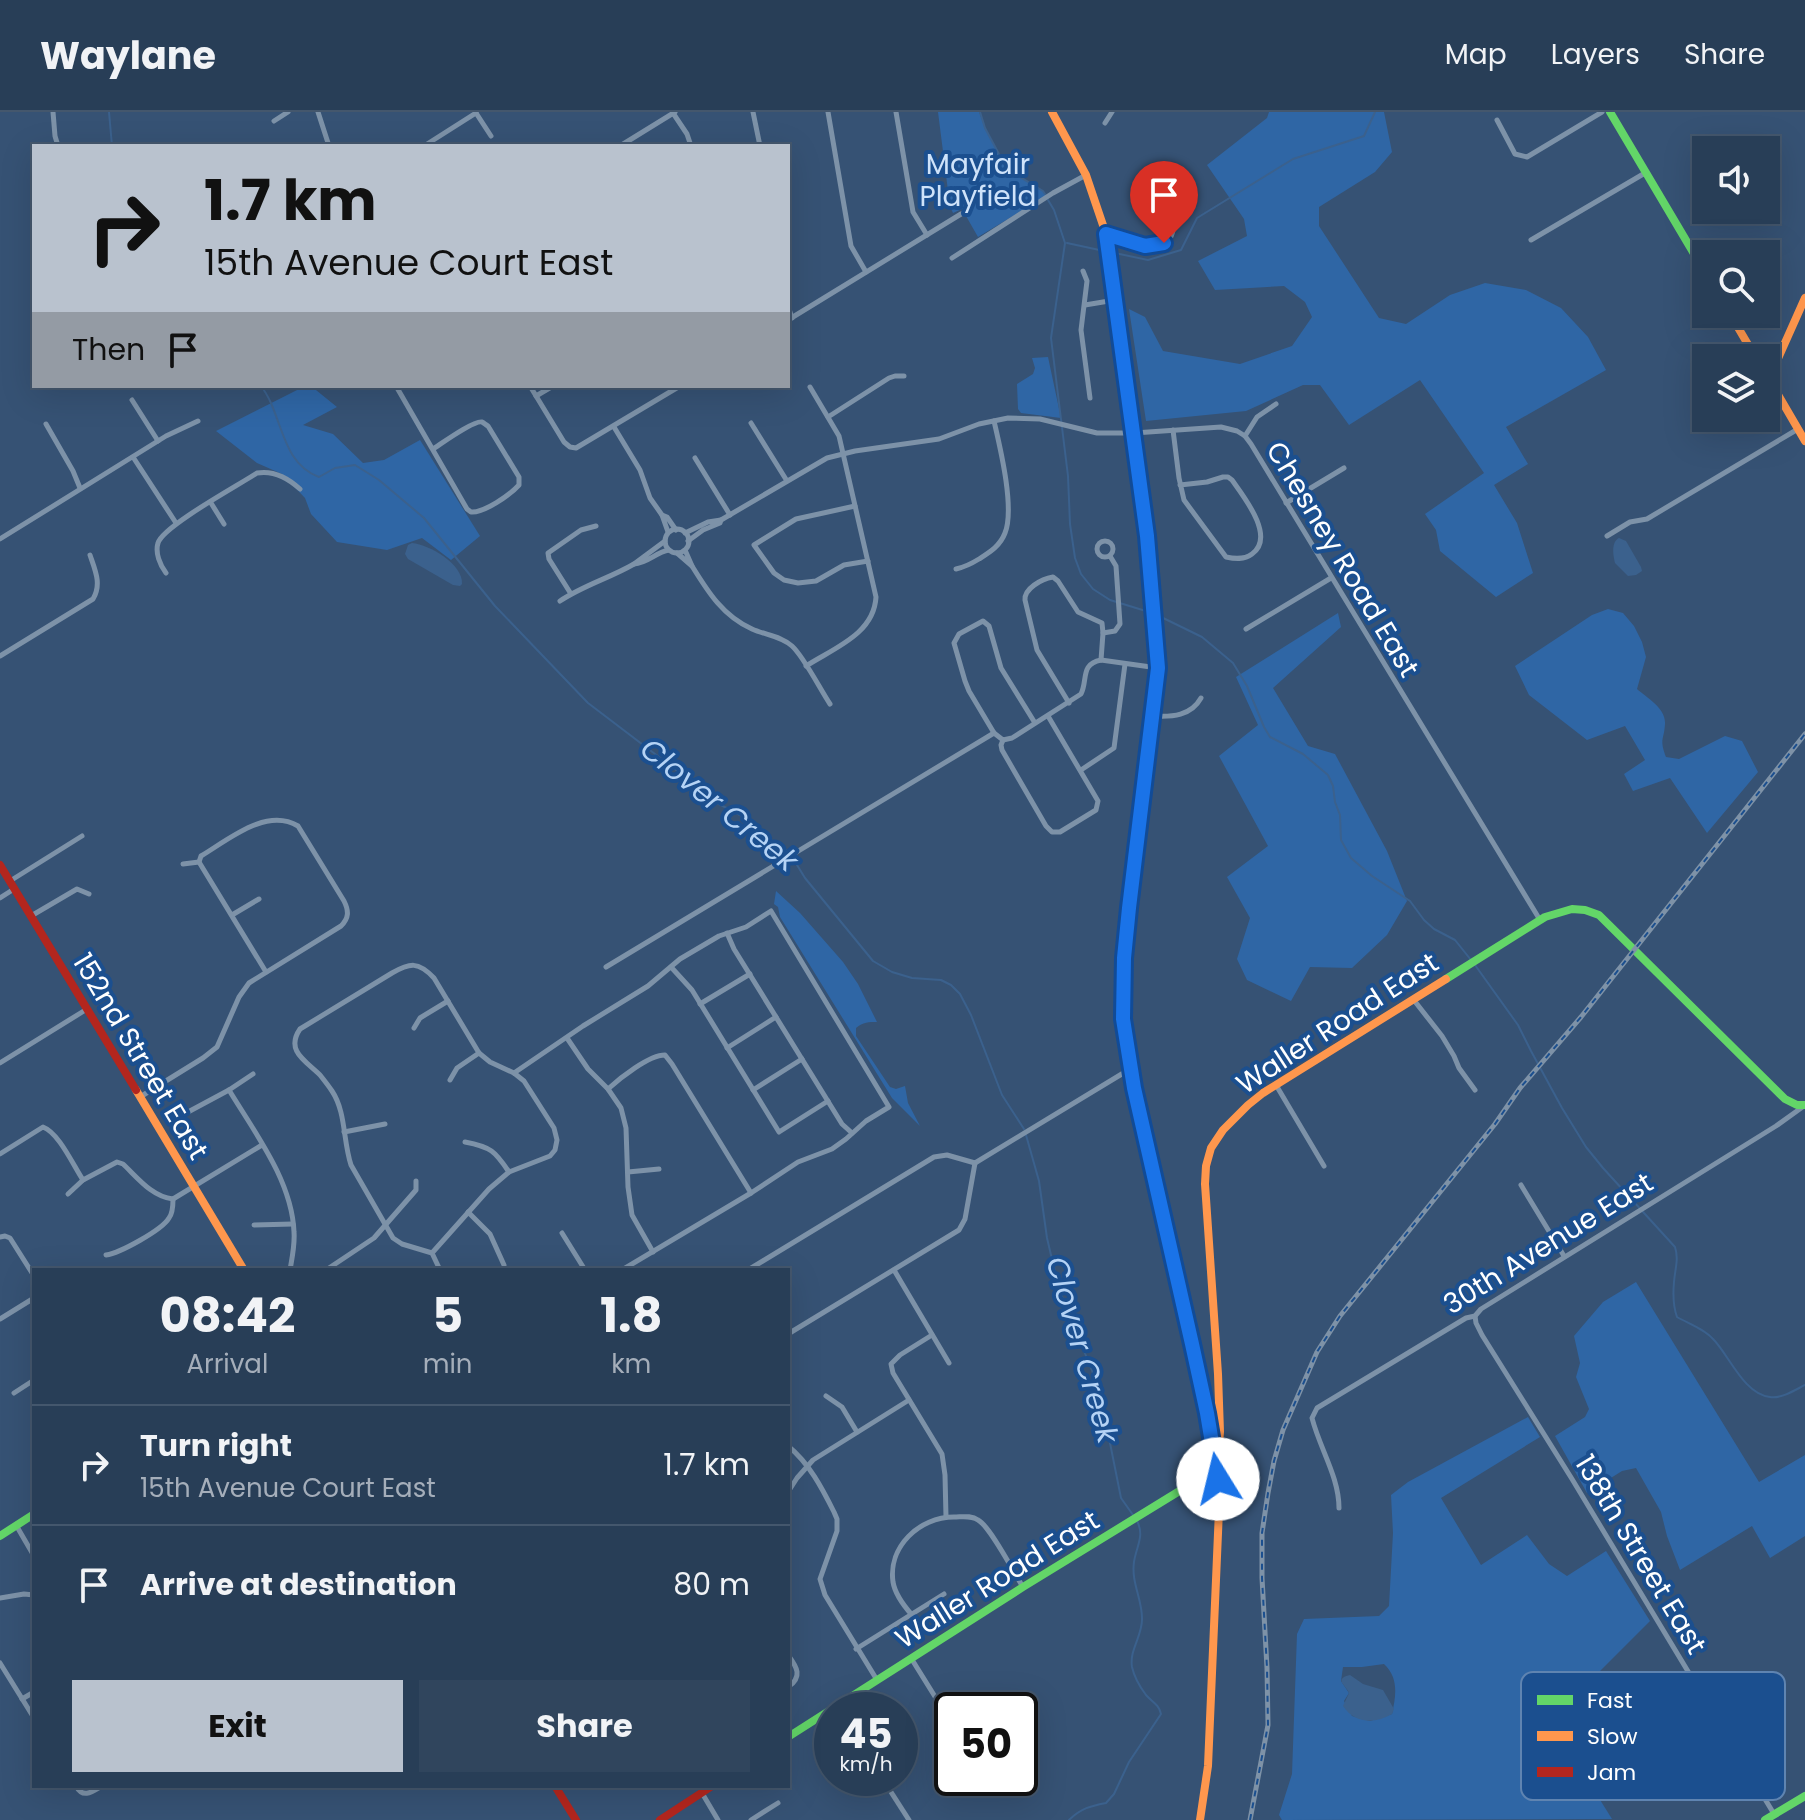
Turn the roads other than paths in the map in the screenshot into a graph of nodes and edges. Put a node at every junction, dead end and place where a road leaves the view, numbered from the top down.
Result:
1 (53, 112) edge
2 (288, 112) edge
3 (318, 112) edge
4 (753, 112) edge
5 (828, 112) edge
6 (896, 112) edge
7 (1052, 112) edge
8 (1112, 112) edge
9 (1602, 112) edge
10 (1610, 112) edge
11 (476, 113) edge
12 (674, 113) edge
13 (1497, 120) dead end
14 (274, 121) dead end
15 (1105, 123) dead end
16 (491, 136) dead end
17 (57, 144) edge
18 (328, 144) edge
19 (427, 144) edge
20 (623, 144) edge
21 (690, 144) edge
22 (760, 144) edge
23 (1645, 173) junction
24 (1086, 175) junction
25 (961, 214) dead end
26 (1175, 218) dead end
27 (1106, 234) junction
28 (927, 235) junction
29 (1531, 240) dead end
30 (1692, 251) edge
31 (952, 258) dead end
32 (1083, 271) dead end
33 (866, 272) junction
34 (1805, 298) edge
35 (1115, 300) junction
36 (1084, 305) junction
37 (790, 319) edge
38 (1780, 354) edge
39 (904, 376) dead end
40 (810, 387) dead end
41 (397, 388) edge
42 (531, 388) edge
43 (550, 388) edge
44 (676, 388) edge
45 (536, 396) junction
46 (1090, 398) dead end
47 (1780, 398) edge
48 (132, 400) dead end
49 (1276, 404) dead end
50 (828, 417) junction
51 (198, 421) dead end
52 (994, 421) junction
53 (751, 423) dead end
54 (46, 424) dead end
55 (614, 427) junction
56 (1798, 429) junction
57 (1173, 430) junction
58 (1134, 433) junction
59 (1245, 436) junction
60 (158, 441) junction
61 (1805, 441) edge
62 (433, 449) junction
63 (844, 453) junction
64 (133, 457) junction
65 (695, 458) dead end
66 (1344, 468) dead end
67 (787, 481) junction
68 (1180, 485) junction
69 (80, 488) junction
70 (300, 489) dead end
71 (211, 503) junction
72 (1286, 503) junction
73 (855, 506) junction
74 (662, 515) junction
75 (730, 515) junction
76 (721, 520) junction
77 (176, 524) junction
78 (224, 524) dead end
79 (596, 526) dead end
80 (676, 530) junction
81 (668, 533) junction
82 (685, 533) junction
83 (1607, 536) dead end
84 (0, 539) edge
85 (665, 541) junction
86 (688, 541) junction
87 (669, 550) junction
88 (685, 550) junction
89 (676, 553) junction
90 (90, 555) dead end
91 (1110, 556) dead end
92 (868, 561) junction
93 (634, 564) junction
94 (692, 566) junction
95 (956, 569) dead end
96 (166, 573) dead end
97 (1331, 578) junction
98 (571, 594) junction
99 (560, 601) dead end
100 (1246, 629) dead end
101 (1103, 633) junction
102 (0, 656) edge
103 (1101, 660) junction
104 (1125, 664) junction
105 (806, 666) junction
106 (1158, 668) junction
107 (1201, 698) dead end
108 (1069, 703) junction
109 (830, 704) dead end
110 (1048, 716) junction
111 (1154, 716) junction
112 (1035, 723) junction
113 (994, 733) junction
114 (1003, 740) junction
115 (1081, 770) junction
116 (82, 836) dead end
117 (199, 862) junction
118 (183, 864) dead end
119 (0, 865) edge
120 (12, 885) junction
121 (89, 894) dead end
122 (0, 898) edge
123 (259, 899) dead end
124 (232, 915) junction
125 (31, 916) junction
126 (1540, 920) junction
127 (727, 933) junction
128 (606, 967) dead end
129 (671, 967) junction
130 (266, 972) junction
131 (750, 974) junction
132 (1413, 999) junction
133 (448, 1001) junction
134 (700, 1004) junction
135 (87, 1009) junction
136 (776, 1017) junction
137 (414, 1028) dead end
138 (567, 1038) junction
139 (727, 1048) junction
140 (479, 1053) junction
141 (802, 1059) junction
142 (0, 1063) edge
143 (1130, 1069) junction
144 (514, 1073) junction
145 (253, 1074) dead end
146 (450, 1080) dead end
147 (1276, 1084) junction
148 (608, 1089) junction
149 (229, 1090) junction
150 (753, 1090) junction
151 (1475, 1090) dead end
152 (140, 1097) junction
153 (828, 1101) junction
154 (1805, 1105) edge
155 (188, 1112) dead end
156 (385, 1124) dead end
157 (344, 1132) junction
158 (852, 1133) junction
159 (465, 1142) dead end
160 (262, 1145) junction
161 (0, 1154) edge
162 (975, 1163) junction
163 (1324, 1166) dead end
164 (659, 1169) dead end
165 (509, 1172) junction
166 (628, 1172) junction
167 (83, 1180) junction
168 (416, 1181) dead end
169 (1521, 1185) dead end
170 (193, 1187) junction
171 (751, 1193) junction
172 (68, 1194) dead end
173 (173, 1199) junction
174 (468, 1212) junction
175 (294, 1224) junction
176 (254, 1225) dead end
177 (385, 1225) junction
178 (562, 1233) dead end
179 (4, 1236) edge
180 (653, 1252) junction
181 (432, 1253) junction
182 (106, 1255) dead end
183 (1564, 1256) junction
184 (504, 1265) dead end
185 (243, 1268) edge
186 (290, 1268) edge
187 (329, 1268) edge
188 (439, 1268) edge
189 (584, 1268) edge
190 (626, 1268) edge
191 (751, 1268) edge
192 (894, 1270) junction
193 (32, 1273) edge
194 (32, 1299) edge
195 (1475, 1316) junction
196 (0, 1319) edge
197 (790, 1333) edge
198 (932, 1335) junction
199 (949, 1363) dead end
200 (32, 1381) edge
201 (14, 1393) dead end
202 (826, 1396) dead end
203 (909, 1400) junction
204 (857, 1432) junction
205 (790, 1448) edge
206 (808, 1466) junction
207 (1217, 1468) junction
208 (790, 1489) edge
209 (1339, 1508) dead end
210 (32, 1515) edge
211 (949, 1517) junction
212 (16, 1525) junction
213 (0, 1536) edge
214 (32, 1553) edge
215 (1023, 1587) junction
216 (944, 1594) dead end
217 (32, 1595) edge
218 (0, 1598) edge
219 (912, 1615) junction
220 (856, 1649) junction
221 (790, 1658) edge
222 (911, 1658) junction
223 (0, 1663) edge
224 (1688, 1672) edge
225 (877, 1680) junction
226 (790, 1685) edge
227 (861, 1692) edge
228 (32, 1693) edge
229 (934, 1695) edge
230 (22, 1699) junction
231 (32, 1715) edge
232 (814, 1722) edge
233 (790, 1736) edge
234 (78, 1788) edge
235 (99, 1788) edge
236 (556, 1788) edge
237 (709, 1788) edge
238 (702, 1793) junction
239 (894, 1796) edge
240 (1805, 1796) edge
241 (1766, 1800) edge
242 (778, 1803) dead end
243 (1774, 1814) junction
244 (576, 1820) edge
245 (660, 1820) edge
246 (718, 1820) edge
247 (751, 1820) edge
248 (909, 1820) edge
249 (1200, 1820) edge
250 (1765, 1820) edge

1 - 17 street
2 - 14 street
3 - 18 street
4 - 22 street
5 - 33 street
6 - 28 street
7 - 24 main road
8 - 15 street
9 - 13 street
10 - 23 main road
11 - 16 street
11 - 19 street
12 - 20 street
12 - 21 street
23 - 29 street
23 - 30 main road
24 - 27 main road
24 - 31 street
25 - 28 street
26 - 27 street
27 - 35 main road
28 - 33 street
32 - 36 street
33 - 37 street
34 - 38 main road
35 - 36 street
35 - 58 main road
36 - 46 street
39 - 50 street
40 - 50 street
41 - 62 street
42 - 45 street
43 - 45 street
44 - 55 street
45 - 55 street
47 - 56 main road
48 - 60 street
49 - 59 street
50 - 63 street
51 - 60 street
52 - 58 street, Chesney Road East
52 - 63 street, Chesney Road East
52 - 95 street
53 - 67 street
54 - 69 street
55 - 74 street
56 - 61 main road
56 - 83 street
57 - 58 street, Chesney Road East
57 - 59 street, Chesney Road East
57 - 68 street
58 - 106 main road
59 - 72 street, Chesney Road East
60 - 64 street
62 - 62 street
63 - 67 street, Chesney Road East
63 - 73 street
64 - 69 street
64 - 77 street
65 - 75 street
66 - 72 street
67 - 75 street, Chesney Road East
68 - 68 street
69 - 84 street
70 - 71 street
71 - 77 street
71 - 78 street
72 - 97 street, Chesney Road East
73 - 92 street
73 - 92 street
74 - 80 street
74 - 81 street
75 - 76 street, Chesney Road East
76 - 82 street
76 - 86 street
77 - 96 street
79 - 98 street
80 - 81 street
80 - 82 street
81 - 85 street
82 - 86 street
85 - 87 street
85 - 93 street
86 - 88 street
87 - 89 street
87 - 93 street
88 - 89 street
88 - 94 street
89 - 94 street
90 - 102 street
91 - 101 street
92 - 105 street
93 - 98 street
94 - 105 street
97 - 100 street
97 - 126 street, Chesney Road East
98 - 99 street
101 - 103 street
101 - 108 street
103 - 104 street
103 - 108 street
104 - 106 street
104 - 115 street
105 - 109 street
106 - 111 main road
107 - 111 street
108 - 110 street
110 - 112 street
110 - 115 street
111 - 143 main road
112 - 113 street
112 - 114 street
113 - 114 street
113 - 128 street
114 - 115 street
116 - 120 street
117 - 118 street
117 - 124 street
117 - 130 street
119 - 120 main road, 152nd Street East
120 - 122 street
120 - 125 main road, 152nd Street East
121 - 125 street
123 - 124 street
124 - 130 street
125 - 135 main road, 152nd Street East
126 - 132 main road, Waller Road East
126 - 154 main road, Waller Road East
127 - 129 street
127 - 131 street
127 - 158 street
129 - 134 street
129 - 138 street
130 - 152 street
131 - 134 street
131 - 136 street
132 - 147 main road, Waller Road East
132 - 151 street
133 - 137 street
133 - 140 street
133 - 157 street
134 - 139 street
135 - 142 street
135 - 152 main road, 152nd Street East
136 - 139 street
136 - 141 street
138 - 144 street
138 - 148 street
139 - 150 street
140 - 144 street
140 - 146 street
141 - 150 street
141 - 153 street
143 - 162 street
143 - 207 main road
144 - 165 street
145 - 149 street
147 - 163 street
147 - 207 main road, Waller Road East
148 - 166 street
148 - 171 street
149 - 155 street
149 - 160 street
150 - 153 street
152 - 170 main road, 152nd Street East
153 - 158 street
154 - 183 street, 30th Avenue East
156 - 157 street
157 - 177 street
158 - 171 street
159 - 165 street
160 - 170 street
160 - 175 street
161 - 167 street
162 - 191 street
162 - 192 street
164 - 166 street
165 - 174 street
166 - 180 street
167 - 172 street
167 - 173 street
168 - 177 street
169 - 183 street
170 - 173 street
170 - 185 main road, 152nd Street East
171 - 180 street
173 - 182 street
174 - 181 street
174 - 184 street
175 - 176 street
175 - 186 street
177 - 181 street
177 - 187 street
178 - 189 street
179 - 193 street
180 - 190 street
181 - 188 street
183 - 195 street, 30th Avenue East
192 - 197 street
192 - 198 street
194 - 196 street
195 - 209 street, 30th Avenue East
195 - 224 street, 138th Street East
198 - 199 street
198 - 203 street
200 - 201 street
202 - 204 street
203 - 204 street
203 - 211 street
204 - 206 street
205 - 206 street
206 - 208 street
206 - 220 street
207 - 215 main road, Waller Road East
207 - 249 main road
210 - 212 main road
211 - 215 street
211 - 219 street
212 - 213 main road
212 - 214 street
215 - 222 main road, Waller Road East
216 - 219 street
217 - 218 street
219 - 220 street
220 - 225 street
221 - 226 street
222 - 225 main road, Waller Road East
222 - 229 street
223 - 230 street
225 - 227 main road, Waller Road East
228 - 230 street
230 - 231 street
232 - 233 main road, Waller Road East
234 - 235 street
236 - 244 main road
237 - 238 main road
238 - 245 main road
238 - 246 street
239 - 248 street
240 - 243 main road
241 - 243 street, 138th Street East
242 - 247 street
243 - 250 main road

